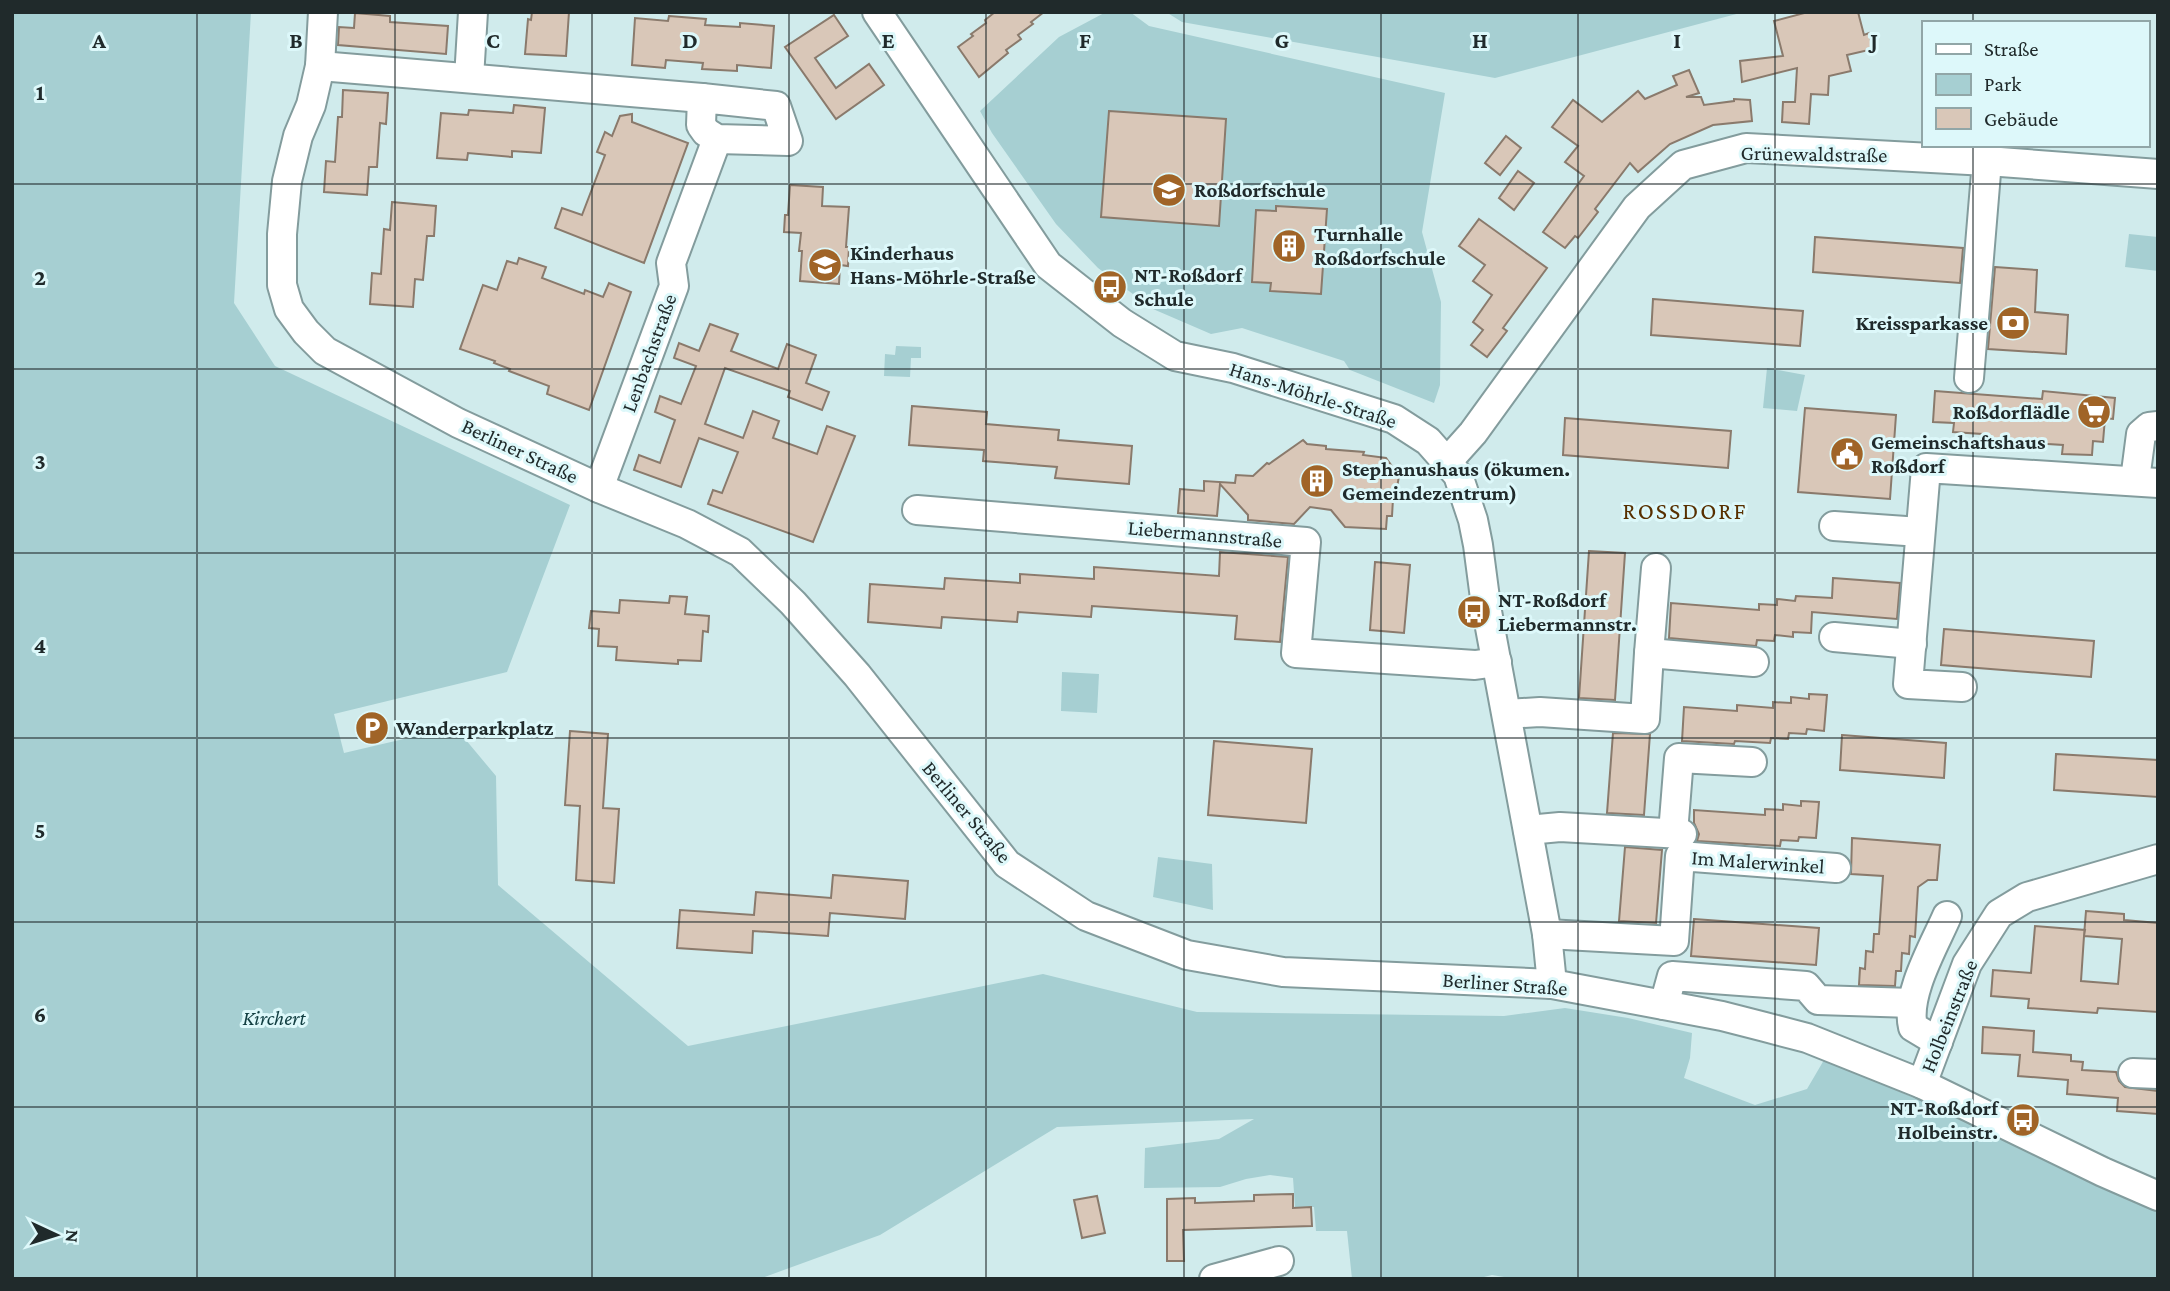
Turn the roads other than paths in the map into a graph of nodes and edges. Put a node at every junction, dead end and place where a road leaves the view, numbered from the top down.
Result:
1 (323, 12) edge
2 (473, 12) edge
3 (877, 12) edge
4 (320, 66) junction
5 (469, 78) junction
6 (702, 98) junction
7 (717, 139) junction
8 (1987, 161) junction
9 (2158, 174) edge
10 (1969, 378) dead end
11 (2158, 426) edge
12 (1447, 462) junction
13 (2146, 481) edge
14 (599, 488) junction
15 (918, 510) dead end
16 (1834, 526) dead end
17 (1920, 532) junction
18 (1656, 568) dead end
19 (1834, 637) dead end
20 (1912, 643) junction
21 (1650, 653) junction
22 (1497, 662) junction
23 (1754, 662) dead end
24 (1962, 687) dead end
25 (1507, 714) junction
26 (1752, 762) dead end
27 (1528, 831) junction
28 (2158, 859) edge
29 (1836, 867) dead end
30 (1947, 915) dead end
31 (1547, 934) junction
32 (1552, 984) junction
33 (1912, 1003) junction
34 (1664, 1005) junction
35 (1938, 1042) junction
36 (1922, 1084) junction
37 (2158, 1196) edge
38 (1279, 1261) dead end
39 (1213, 1279) edge

1 - 4 street, Berliner Straße
2 - 5 street
3 - 12 street, Hans-Möhrle-Straße
4 - 5 street
4 - 14 street, Berliner Straße
5 - 6 street
6 - 7 street
6 - 7 street
7 - 14 street, Lenbachstraße
8 - 9 street, Grünewaldstraße
8 - 10 street
8 - 12 street, Grünewaldstraße
11 - 13 street
12 - 22 street, Hans-Möhrle-Straße
13 - 17 street
14 - 32 street, Berliner Straße
15 - 22 street, Liebermannstraße
16 - 17 street
17 - 20 street
18 - 21 street
19 - 20 street
20 - 24 street
21 - 23 street
21 - 25 street
22 - 25 street, Hans-Möhrle-Straße
25 - 27 street, Hans-Möhrle-Straße
26 - 27 street, Im Malerwinkel
27 - 31 street, Hans-Möhrle-Straße
28 - 35 street, Holbeinstraße
29 - 31 street, Im Malerwinkel
30 - 33 street
31 - 32 street, Hans-Möhrle-Straße
32 - 34 street, Berliner Straße
33 - 34 street
33 - 35 street
34 - 36 street, Berliner Straße
35 - 36 street, Holbeinstraße
36 - 37 street, Berliner Straße
38 - 39 street

